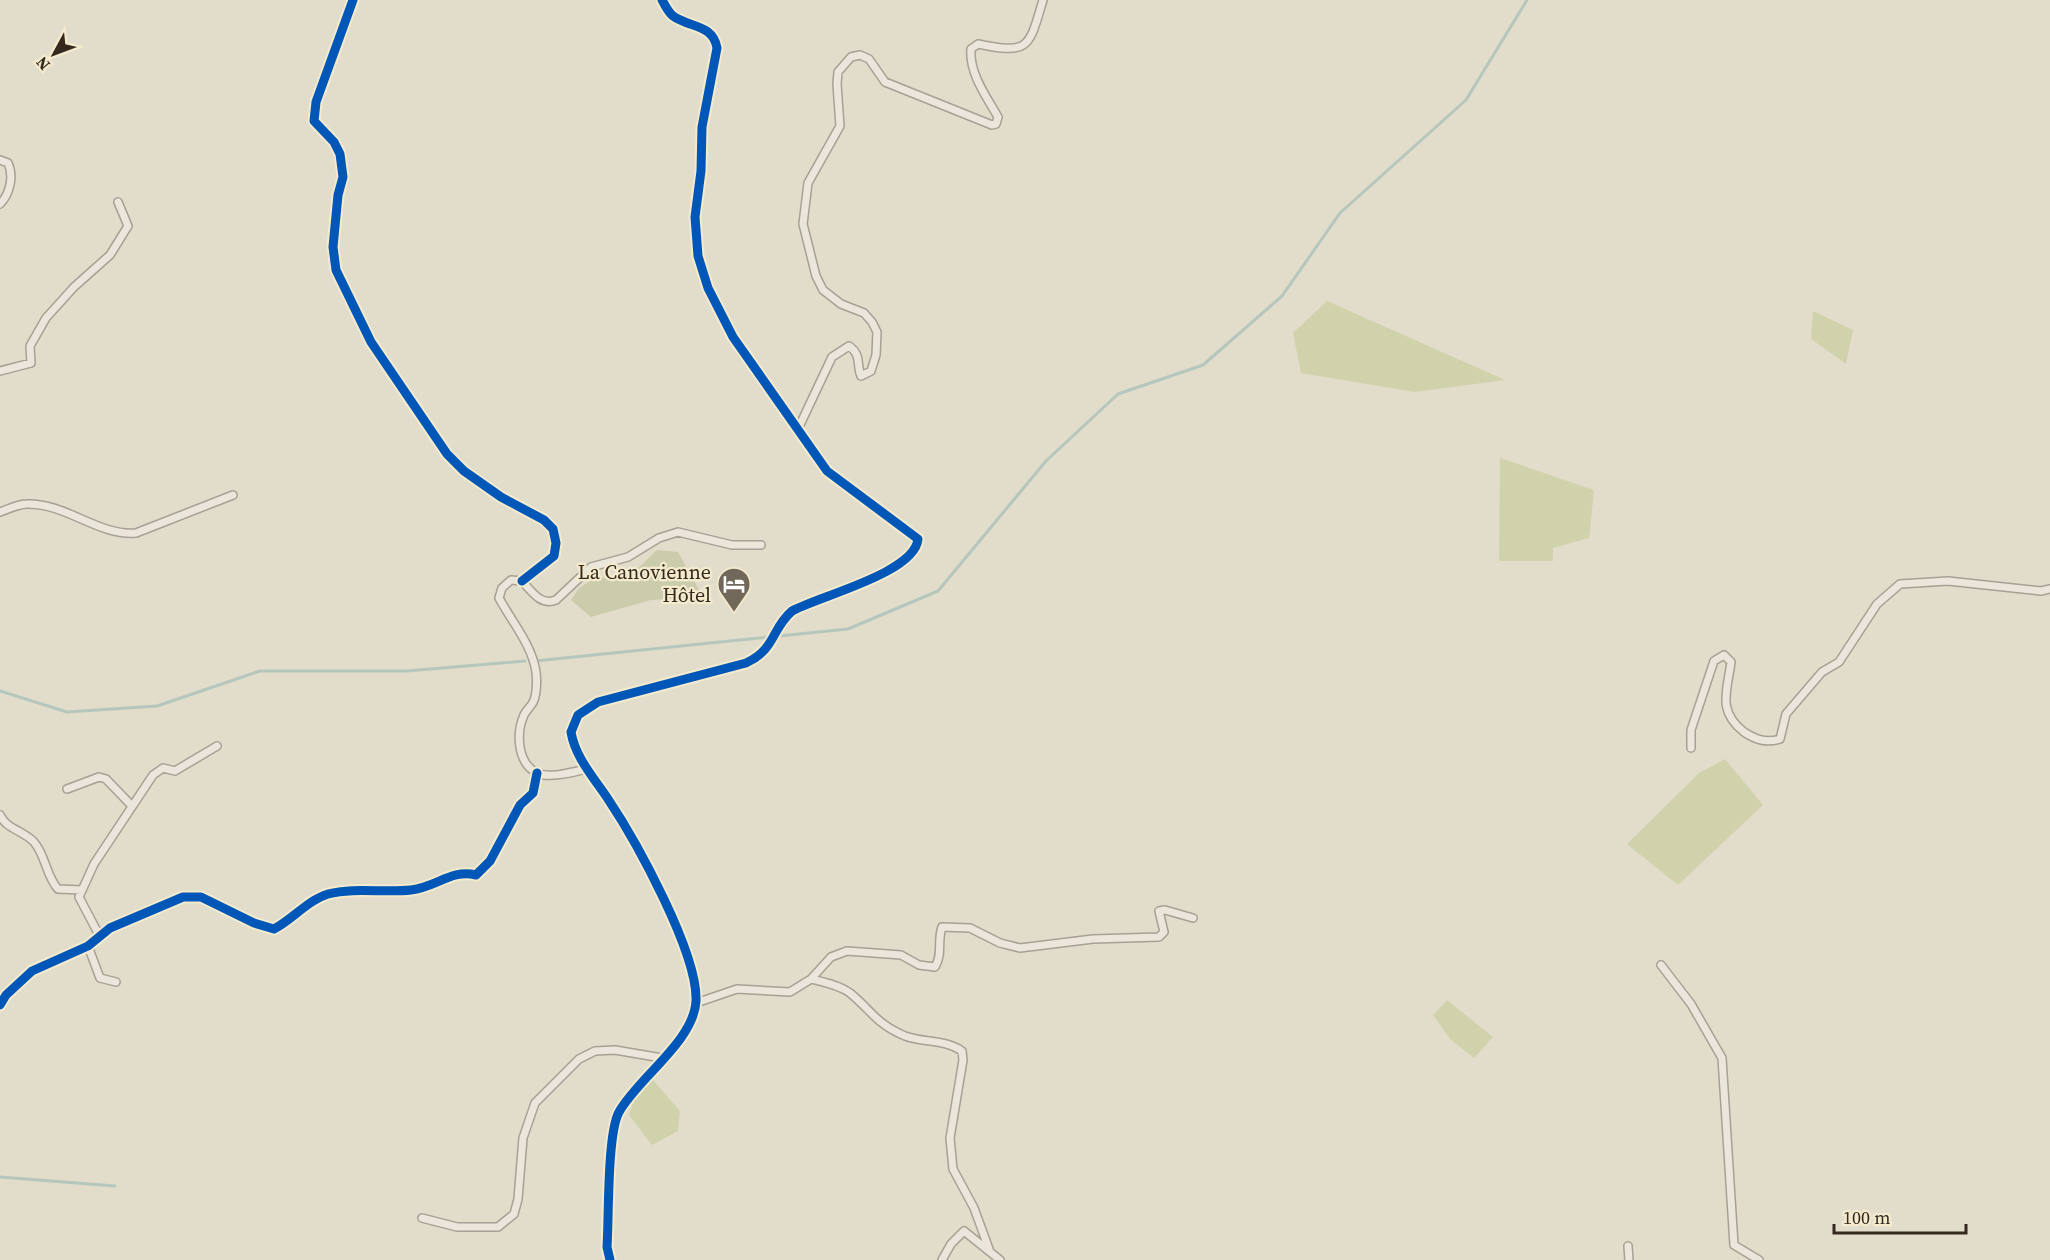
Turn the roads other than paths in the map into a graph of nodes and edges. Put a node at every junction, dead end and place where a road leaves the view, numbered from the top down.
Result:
1 (353, 0) edge
2 (662, 0) edge
3 (1043, 0) edge
4 (0, 160) edge
5 (118, 202) dead end
6 (0, 204) edge
7 (0, 371) edge
8 (798, 429) junction
9 (233, 495) dead end
10 (0, 512) edge
11 (761, 545) dead end
12 (522, 581) junction
13 (2050, 590) edge
14 (217, 746) dead end
15 (1691, 748) dead end
16 (587, 769) junction
17 (537, 773) junction
18 (68, 789) dead end
19 (132, 807) junction
20 (0, 815) edge
21 (82, 890) junction
22 (1192, 918) dead end
23 (99, 935) junction
24 (88, 946) junction
25 (1661, 965) dead end
26 (811, 979) junction
27 (116, 982) dead end
28 (696, 1003) junction
29 (0, 1005) edge
30 (662, 1058) junction
31 (422, 1218) dead end
32 (1628, 1246) dead end
33 (989, 1249) junction
34 (610, 1260) edge
35 (942, 1260) edge
36 (1000, 1260) edge
37 (1629, 1260) edge
38 (1759, 1260) edge

1 - 12 street
2 - 8 street
3 - 8 street
4 - 6 street
5 - 7 street
8 - 16 street
9 - 10 street
11 - 12 street
12 - 17 street
13 - 15 street
14 - 19 street
16 - 17 street
16 - 28 street
17 - 23 street
18 - 19 street
19 - 21 street
20 - 21 street
21 - 23 street
22 - 26 street
23 - 24 street
24 - 27 street
24 - 29 street
25 - 38 street
26 - 28 street
26 - 33 street
28 - 30 street
30 - 31 street
30 - 34 street
32 - 37 street
33 - 35 street
33 - 36 street

